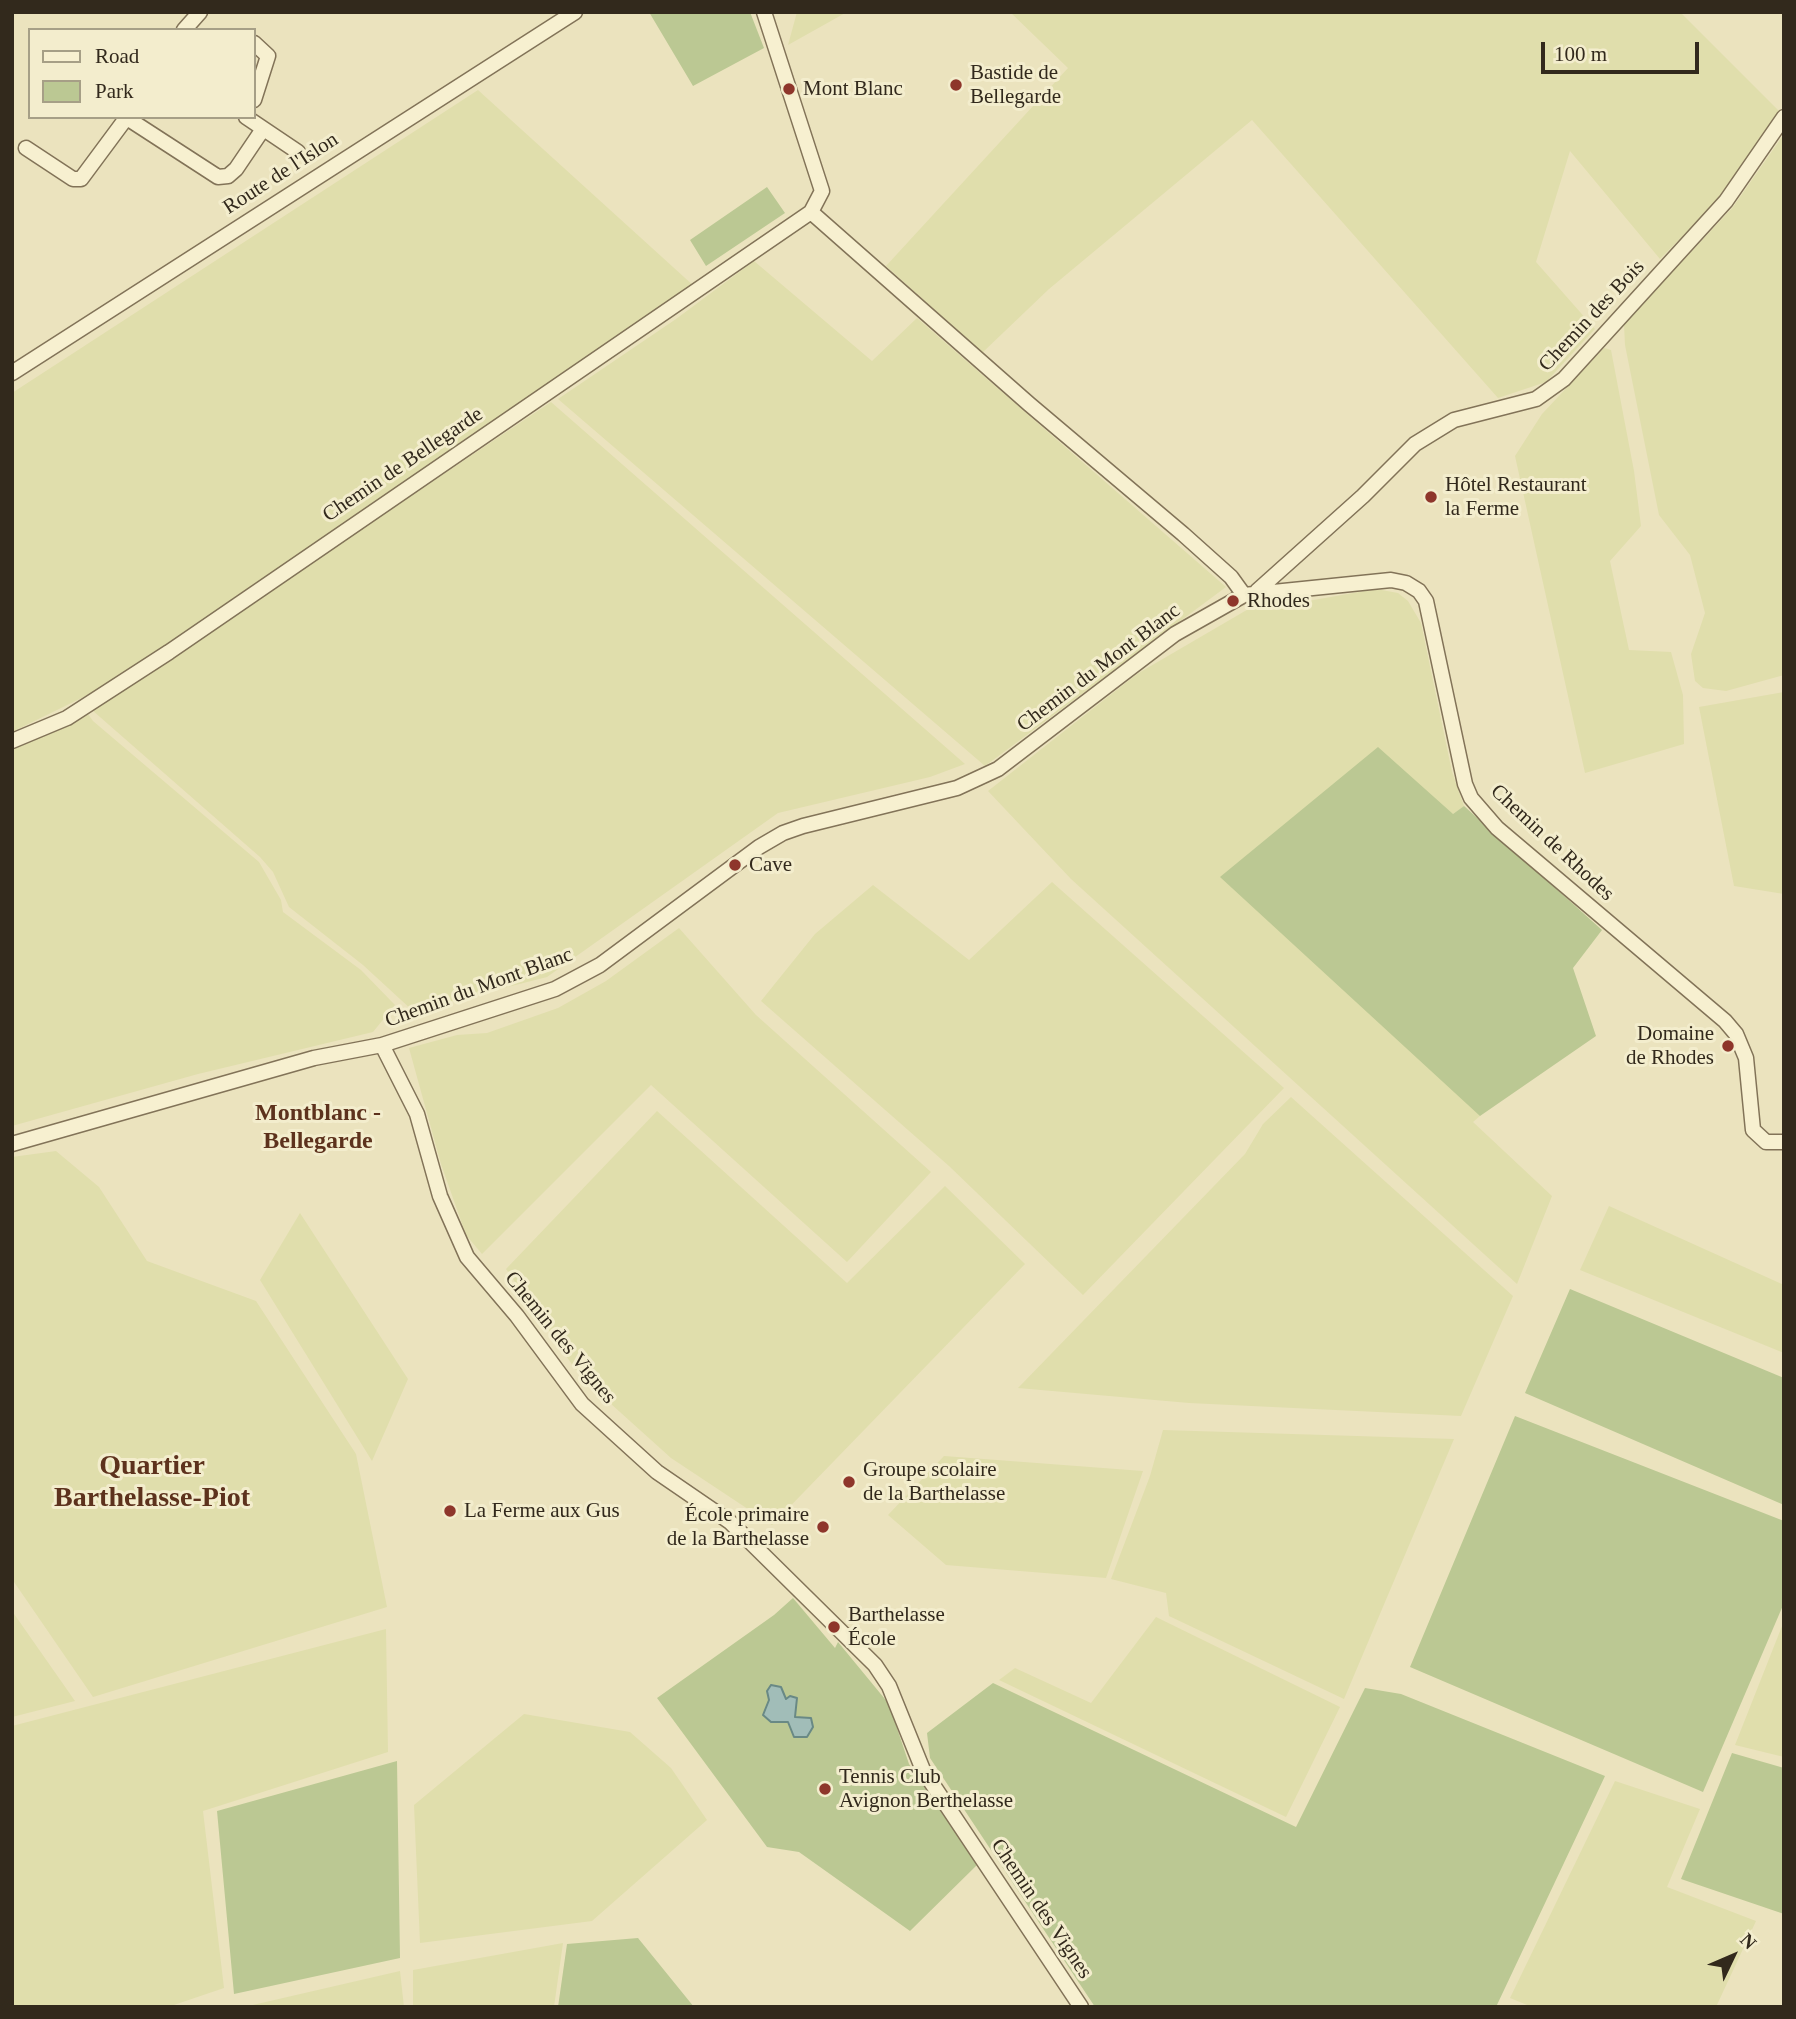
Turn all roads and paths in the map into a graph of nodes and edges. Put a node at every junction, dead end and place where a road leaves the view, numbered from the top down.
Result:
1 (200, 12) edge
2 (575, 12) edge
3 (764, 12) edge
4 (186, 28) edge
5 (256, 45) edge
6 (256, 94) edge
7 (1784, 117) edge
8 (126, 119) edge
9 (129, 119) edge
10 (248, 119) edge
11 (263, 129) junction
12 (26, 148) dead end
13 (298, 152) dead end
14 (811, 212) junction
15 (12, 373) edge
16 (1250, 593) junction
17 (12, 741) edge
18 (382, 1045) junction
19 (1784, 1142) edge
20 (12, 1144) edge
21 (1081, 2007) edge

1 - 4 street
2 - 15 street, Route de l'Islon
3 - 14 street
5 - 6 street
7 - 16 street, Chemin des Bois
8 - 12 street
9 - 11 street
10 - 11 street
11 - 13 street
14 - 16 street
14 - 17 street, Chemin de Bellegarde
16 - 18 street, Chemin du Mont Blanc
16 - 19 street, Chemin de Rhodes
18 - 20 street
18 - 21 street, Chemin des Vignes

